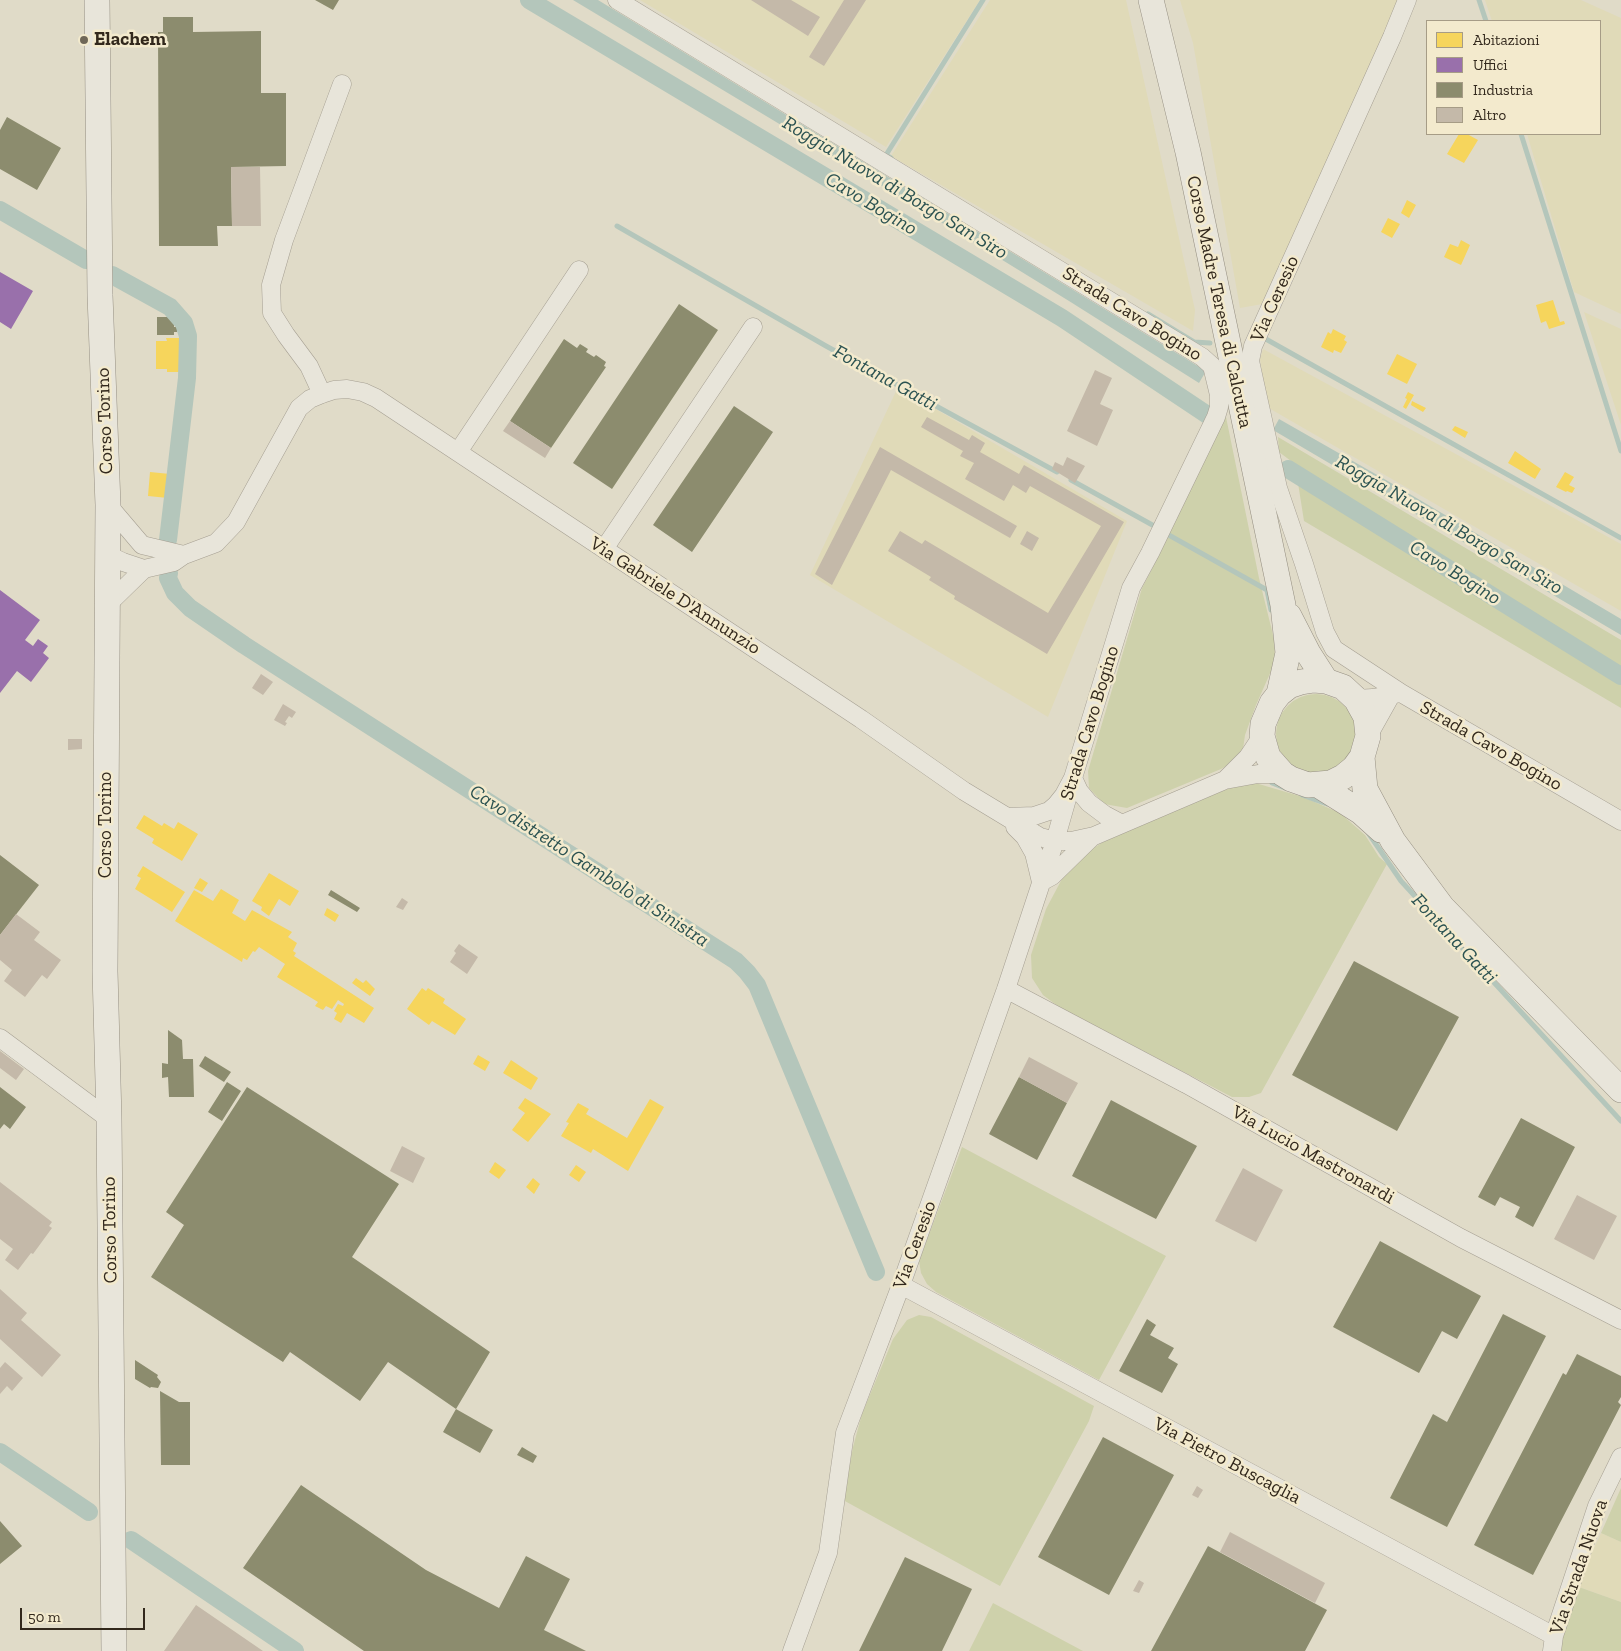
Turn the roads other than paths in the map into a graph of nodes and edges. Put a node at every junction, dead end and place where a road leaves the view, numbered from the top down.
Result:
1 (97, 0) edge
2 (617, 0) edge
3 (1151, 0) edge
4 (1407, 0) edge
5 (342, 84) dead end
6 (578, 270) dead end
7 (753, 327) dead end
8 (322, 394) junction
9 (458, 452) junction
10 (108, 505) junction
11 (142, 545) junction
12 (604, 549) junction
13 (108, 555) junction
14 (184, 555) junction
15 (144, 569) junction
16 (108, 604) junction
17 (1283, 605) junction
18 (1326, 681) junction
19 (1279, 694) junction
20 (1396, 694) junction
21 (1356, 699) junction
22 (1262, 736) junction
23 (1365, 747) junction
24 (1283, 774) junction
25 (1073, 778) junction
26 (1226, 780) junction
27 (1318, 785) junction
28 (1006, 818) junction
29 (1621, 821) edge
30 (1122, 824) junction
31 (1094, 836) junction
32 (1393, 841) junction
33 (1055, 842) junction
34 (1041, 882) junction
35 (1006, 989) junction
36 (0, 1038) edge
37 (1621, 1090) edge
38 (109, 1119) junction
39 (901, 1286) junction
40 (1621, 1320) edge
41 (1621, 1457) edge
42 (1553, 1644) edge
43 (114, 1651) edge
44 (792, 1651) edge

1 - 10 main road, Corso Torino
2 - 25 street, Strada Cavo Bogino
3 - 17 main road, Corso Madre Teresa di Calcutta
4 - 20 street, Via Ceresio
5 - 8 street
6 - 9 street
7 - 12 street
8 - 9 street, Via Gabriele D'Annunzio
8 - 14 street, Via Gabriele D'Annunzio
9 - 12 street, Via Gabriele D'Annunzio
10 - 11 street
10 - 13 main road, Corso Torino
11 - 13 street
11 - 14 street
12 - 28 street, Via Gabriele D'Annunzio
13 - 15 street
13 - 16 main road, Corso Torino
14 - 15 street, Via Gabriele D'Annunzio
15 - 16 street
16 - 38 main road, Corso Torino
17 - 18 main road, Corso Madre Teresa di Calcutta
17 - 19 main road, Corso Madre Teresa di Calcutta
18 - 19 main road
18 - 21 main road
19 - 22 main road
20 - 21 street
20 - 23 street
20 - 29 street, Strada Cavo Bogino
21 - 23 main road
22 - 24 main road
22 - 26 street, Via Gabriele D'Annunzio
23 - 27 main road
23 - 32 main road
24 - 26 street, Via Gabriele D'Annunzio
24 - 27 main road
25 - 28 street
25 - 30 street
25 - 33 street, Strada Cavo Bogino
26 - 30 street, Via Gabriele D'Annunzio
27 - 32 main road
28 - 33 street, Via Gabriele D'Annunzio
28 - 34 street
30 - 31 street, Via Gabriele D'Annunzio
31 - 33 street, Via Gabriele D'Annunzio
31 - 34 street
32 - 37 main road
33 - 34 street, Via Ceresio
34 - 35 street, Via Ceresio
35 - 39 street, Via Ceresio
35 - 40 street, Via Lucio Mastronardi
36 - 38 street
38 - 43 main road, Corso Torino
39 - 42 street, Via Pietro Buscaglia
39 - 44 street, Via Ceresio
41 - 42 street, Via Strada Nuova

